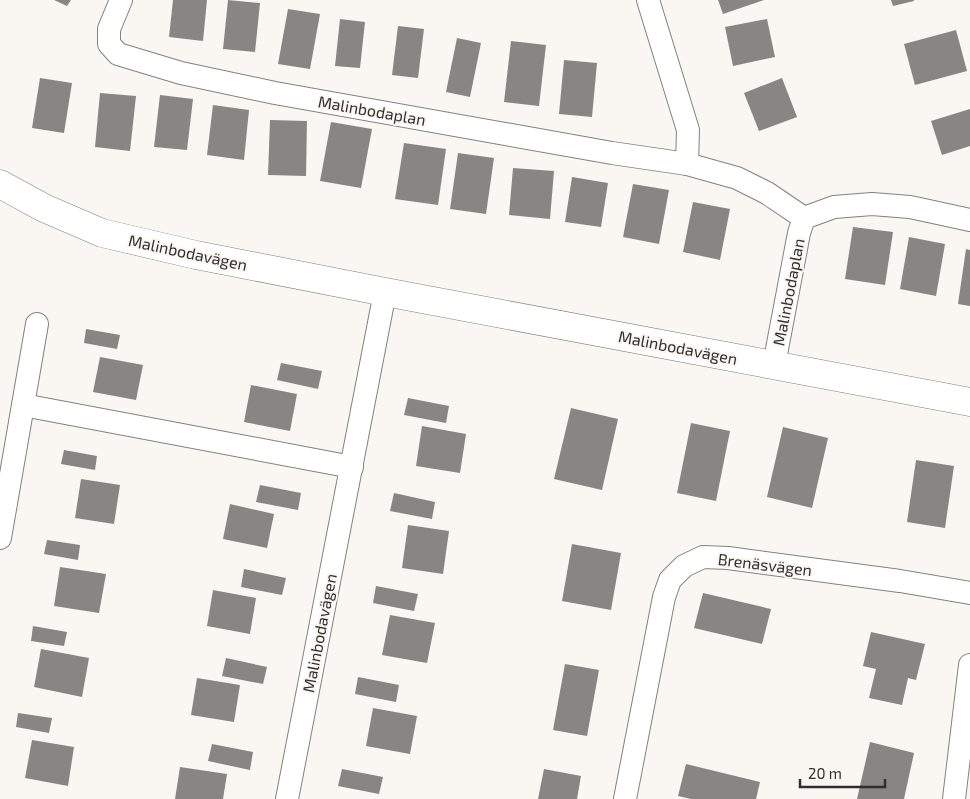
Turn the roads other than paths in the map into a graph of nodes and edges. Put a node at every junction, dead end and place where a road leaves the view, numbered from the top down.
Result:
1 (121, 0) edge
2 (648, 0) edge
3 (687, 164) junction
4 (0, 184) edge
5 (804, 218) junction
6 (970, 220) edge
7 (385, 292) junction
8 (37, 324) dead end
9 (774, 365) junction
10 (970, 402) edge
11 (22, 406) junction
12 (352, 467) junction
13 (0, 538) edge
14 (970, 593) edge
15 (970, 665) edge
16 (287, 799) edge
17 (625, 799) edge
18 (954, 799) edge

1 - 3 street, Malinbodaplan
2 - 3 street
3 - 5 street, Malinbodaplan
4 - 7 street, Malinbodavägen
5 - 6 street, Malinbodaplan
5 - 9 street, Malinbodaplan
7 - 9 street, Malinbodavägen
7 - 12 street, Malinbodavägen
8 - 11 street
9 - 10 street, Malinbodavägen
11 - 12 street
11 - 13 street
12 - 16 street, Malinbodavägen
14 - 17 street, Brenäsvägen
15 - 18 street

